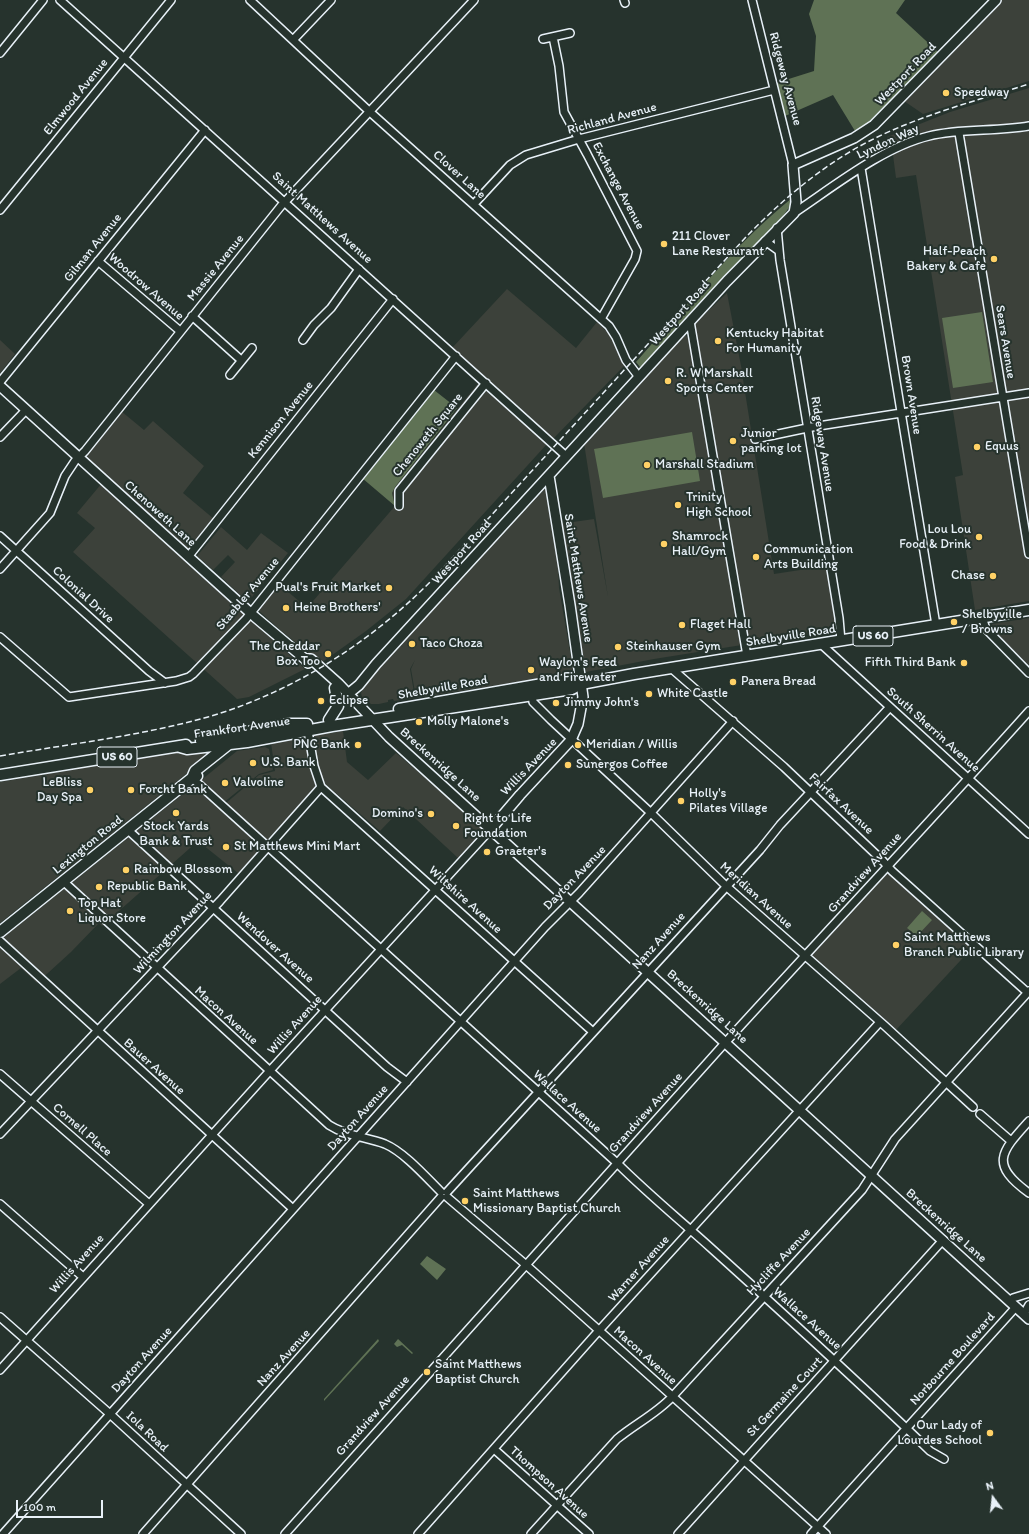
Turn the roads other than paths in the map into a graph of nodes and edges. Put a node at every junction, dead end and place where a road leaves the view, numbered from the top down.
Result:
1 (43, 0) edge
2 (60, 0) edge
3 (171, 0) edge
4 (250, 0) edge
5 (331, 0) edge
6 (474, 0) edge
7 (752, 0) edge
8 (996, 0) edge
9 (570, 33) dead end
10 (553, 37) junction
11 (543, 39) dead end
12 (294, 40) junction
13 (0, 53) edge
14 (124, 58) junction
15 (774, 90) junction
16 (370, 112) junction
17 (1029, 126) edge
18 (205, 130) junction
19 (959, 133) junction
20 (579, 139) junction
21 (793, 164) junction
22 (861, 168) junction
23 (285, 203) junction
24 (474, 204) junction
25 (0, 210) edge
26 (794, 213) junction
27 (778, 228) junction
28 (765, 241) junction
29 (779, 251) junction
30 (98, 261) junction
31 (359, 268) junction
32 (393, 299) junction
33 (192, 316) junction
34 (601, 319) junction
35 (690, 321) junction
36 (180, 332) junction
37 (303, 340) dead end
38 (252, 348) dead end
39 (456, 356) junction
40 (242, 360) junction
41 (230, 375) dead end
42 (640, 376) junction
43 (0, 382) edge
44 (486, 383) junction
45 (0, 386) edge
46 (1029, 393) edge
47 (1002, 397) junction
48 (26, 410) junction
49 (902, 413) junction
50 (808, 428) junction
51 (0, 438) edge
52 (755, 439) dead end
53 (0, 445) edge
54 (566, 456) junction
55 (78, 458) junction
56 (549, 476) junction
57 (399, 506) dead end
58 (0, 536) edge
59 (16, 550) junction
60 (1029, 554) edge
61 (188, 557) junction
62 (0, 569) edge
63 (1029, 610) edge
64 (250, 612) junction
65 (982, 617) junction
66 (936, 625) junction
67 (0, 638) edge
68 (841, 641) junction
69 (821, 644) junction
70 (747, 656) junction
71 (376, 664) junction
72 (670, 668) junction
73 (149, 672) junction
74 (1029, 673) edge
75 (165, 683) junction
76 (581, 684) junction
77 (145, 686) junction
78 (337, 686) junction
79 (347, 693) junction
80 (532, 695) junction
81 (890, 708) junction
82 (1029, 711) edge
83 (370, 717) junction
84 (329, 720) junction
85 (733, 721) junction
86 (308, 727) junction
87 (571, 740) junction
88 (240, 742) junction
89 (229, 744) junction
90 (180, 747) junction
91 (200, 747) junction
92 (209, 760) junction
93 (0, 775) edge
94 (192, 778) junction
95 (968, 778) junction
96 (322, 787) junction
97 (811, 793) junction
98 (650, 812) junction
99 (491, 828) junction
100 (128, 830) junction
101 (1029, 834) edge
102 (268, 847) junction
103 (888, 866) junction
104 (63, 881) junction
105 (726, 886) junction
106 (435, 890) junction
107 (571, 901) junction
108 (213, 907) junction
109 (0, 932) edge
110 (0, 941) edge
111 (381, 949) junction
112 (805, 956) junction
113 (514, 961) junction
114 (156, 968) junction
115 (648, 971) junction
116 (1028, 992) edge
117 (325, 1010) junction
118 (461, 1022) junction
119 (880, 1022) junction
120 (98, 1031) junction
121 (592, 1032) junction
122 (726, 1042) junction
123 (270, 1072) junction
124 (0, 1074) edge
125 (947, 1081) junction
126 (408, 1082) junction
127 (538, 1092) junction
128 (31, 1101) junction
129 (973, 1107) dead end
130 (800, 1110) junction
131 (980, 1114) dead end
132 (1029, 1122) edge
133 (0, 1134) edge
134 (212, 1135) junction
135 (357, 1137) junction
136 (1011, 1141) junction
137 (617, 1163) junction
138 (871, 1175) junction
139 (1029, 1193) edge
140 (444, 1194) junction
141 (0, 1204) edge
142 (149, 1204) junction
143 (294, 1209) junction
144 (691, 1230) junction
145 (943, 1240) junction
146 (525, 1264) junction
147 (82, 1277) junction
148 (1029, 1293) edge
149 (764, 1296) junction
150 (1013, 1304) junction
151 (1029, 1305) edge
152 (1026, 1316) edge
153 (0, 1317) edge
154 (599, 1331) junction
155 (27, 1341) junction
156 (835, 1361) junction
157 (0, 1370) edge
158 (672, 1397) junction
159 (110, 1414) junction
160 (906, 1428) junction
161 (494, 1449) junction
162 (744, 1460) junction
163 (944, 1460) dead end
164 (187, 1485) junction
165 (556, 1506) junction
166 (817, 1526) junction
167 (3, 1534) edge
168 (143, 1534) edge
169 (241, 1534) edge
170 (285, 1534) edge
171 (418, 1534) edge
172 (531, 1534) edge
173 (589, 1534) edge
174 (678, 1534) edge
175 (811, 1534) edge
176 (826, 1534) edge

1 - 13 street
2 - 14 street, Saint Matthews Avenue
3 - 14 street, Elmwood Avenue
4 - 12 street, Clover Lane
5 - 12 street
6 - 16 street, Massie Avenue
7 - 15 street, Ridgeway Avenue
8 - 21 main road, Westport Road
9 - 10 street
10 - 11 street
10 - 20 street, Exchange Avenue
12 - 16 street, Clover Lane
14 - 18 street, Saint Matthews Avenue
14 - 25 street, Elmwood Avenue
15 - 20 street, Richland Avenue
15 - 21 street, Ridgeway Avenue
16 - 23 street, Massie Avenue
16 - 24 street, Clover Lane
17 - 19 street, Lyndon Way
18 - 23 street, Saint Matthews Avenue
18 - 30 street, Gilman Avenue
19 - 22 street, Lyndon Way
19 - 47 street, Sears Avenue
20 - 24 street, Richland Avenue
20 - 34 street, Exchange Avenue
21 - 26 main road
22 - 26 street, Lyndon Way
22 - 49 street, Brown Avenue
23 - 31 street, Saint Matthews Avenue
23 - 33 street, Massie Avenue
24 - 34 street, Clover Lane
26 - 27 main road, Westport Road
27 - 28 main road, Westport Road
27 - 29 street, Ridgeway Avenue
28 - 29 street
28 - 35 main road, Westport Road
29 - 50 street, Ridgeway Avenue
30 - 36 street, Woodrow Avenue
30 - 43 street, Gilman Avenue
31 - 32 street, Saint Matthews Avenue
31 - 37 street
32 - 39 street, Saint Matthews Avenue
32 - 61 street, Kennison Avenue
33 - 36 street, Massie Avenue
33 - 40 street
34 - 42 street, Clover Lane
35 - 42 main road, Westport Road
35 - 70 street
36 - 55 street, Massie Avenue
38 - 40 street
39 - 44 street, Saint Matthews Avenue
39 - 64 street, Staebler Avenue
40 - 41 street
42 - 54 main road, Westport Road
44 - 54 street, Saint Matthews Avenue
44 - 57 street, Chenoweth Square
45 - 48 main road, Chenoweth Lane
46 - 47 street
47 - 49 street
47 - 60 street, Sears Avenue
48 - 51 street
48 - 55 main road, Chenoweth Lane
49 - 50 street
49 - 66 street, Brown Avenue
50 - 52 street
50 - 68 street, Ridgeway Avenue
51 - 53 street
54 - 56 main road, Westport Road
55 - 59 street, Massie Avenue
55 - 61 main road, Chenoweth Lane
56 - 71 main road, Westport Road
56 - 76 main road, Saint Matthews Avenue
58 - 59 street, Colonial Drive
59 - 62 street, Massie Avenue
59 - 73 street, Colonial Drive
61 - 64 main road, Chenoweth Lane
63 - 65 main road, Shelbyville Road / US 60
64 - 75 street, Staebler Avenue
64 - 78 main road, Chenoweth Lane
65 - 66 main road, Shelbyville Road / US 60
65 - 74 street
66 - 68 main road, Shelbyville Road / US 60
67 - 77 street, Staebler Avenue
68 - 69 main road, Shelbyville Road / US 60
69 - 70 main road, Shelbyville Road / US 60
69 - 81 street, South Sherrin Avenue
70 - 72 main road, Shelbyville Road / US 60
71 - 78 main road, Westport Road
71 - 79 main road, Westport Road
72 - 76 main road, Shelbyville Road / US 60
72 - 85 street, Fairfax Avenue
73 - 75 street, Colonial Drive
73 - 77 street
75 - 77 street, Staebler Avenue
76 - 80 main road, Shelbyville Road
76 - 83 main road, Shelbyville Road
76 - 87 main road, Willis Avenue
78 - 79 main road, Chenoweth Lane
78 - 84 main road
79 - 83 main road, Chenoweth Lane
80 - 83 main road, Shelbyville Road
80 - 87 street, Meridian Avenue
81 - 95 street, South Sherrin Avenue
81 - 97 street, Nanz Avenue
82 - 95 street, Grandview Avenue
83 - 84 main road, Shelbyville Road
83 - 86 main road, Shelbyville Road
83 - 99 main road, Breckenridge Lane
84 - 86 main road, Shelbyville Road
85 - 97 street, Fairfax Avenue
85 - 98 street, Dayton Avenue
86 - 88 main road, Frankfort Avenue
86 - 89 main road, Lexington Road
86 - 90 main road, Frankfort Avenue
86 - 96 street
87 - 98 street, Meridian Avenue
87 - 99 main road, Willis Avenue
88 - 89 main road, Frankfort Avenue
88 - 94 main road, Lexington Road
89 - 91 main road, Frankfort Avenue
89 - 92 main road, Lexington Road
90 - 91 main road, Frankfort Avenue
90 - 93 main road, Frankfort Avenue / US 60
91 - 92 main road
92 - 94 main road, Lexington Road
94 - 100 main road, Lexington Road
94 - 102 street, Wallace Avenue
95 - 101 street, South Sherrin Avenue
95 - 103 street, Grandview Avenue
96 - 102 street, Wilmington Avenue
96 - 106 street, Wiltshire Avenue
97 - 103 street, Fairfax Avenue
97 - 105 street, Nanz Avenue
98 - 105 street, Meridian Avenue
98 - 107 street, Dayton Avenue
99 - 106 street, Willis Avenue
99 - 107 main road, Breckenridge Lane
100 - 104 main road, Lexington Road
100 - 108 street, Wendover Avenue
102 - 108 street, Wilmington Avenue
102 - 111 street, Wallace Avenue
103 - 112 street, Grandview Avenue
103 - 116 street, Fairfax Avenue
104 - 109 main road, Lexington Road
104 - 114 street, Macon Avenue
105 - 112 street, Meridian Avenue
105 - 115 street, Nanz Avenue
106 - 111 street, Willis Avenue
106 - 113 street, Wiltshire Avenue
107 - 113 street, Dayton Avenue
107 - 115 main road, Breckenridge Lane
108 - 114 street, Wilmington Avenue
108 - 117 street, Wendover Avenue
110 - 120 street, Bauer Avenue
111 - 117 street, Willis Avenue
111 - 118 street, Wallace Avenue
112 - 119 street, Meridian Avenue
112 - 122 street, Grandview Avenue
113 - 118 street, Dayton Avenue
113 - 121 street, Wiltshire Avenue
114 - 120 street, Wilmington Avenue
114 - 123 street, Macon Avenue
115 - 121 street, Nanz Avenue
115 - 122 main road, Breckenridge Lane
116 - 125 street, Hycliffe Avenue
117 - 123 street, Willis Avenue
117 - 126 street, Wendover Avenue
118 - 126 street, Dayton Avenue
118 - 127 street, Wallace Avenue
119 - 125 street, Meridian Avenue
119 - 130 street, Warner Avenue
120 - 128 street, Wilmington Avenue
120 - 134 street, Bauer Avenue
121 - 127 street, Nanz Avenue
122 - 130 main road, Breckenridge Lane
122 - 137 street, Grandview Avenue
123 - 134 street, Willis Avenue
123 - 135 street, Macon Avenue
124 - 128 street, Cornell Place
125 - 129 street, Meridian Avenue
125 - 138 street, Hycliffe Avenue
126 - 135 street, Dayton Avenue
127 - 137 street, Wallace Avenue
127 - 140 street, Nanz Avenue
128 - 133 street, Wilmington Avenue
128 - 142 street, Cornell Place
130 - 138 main road, Breckenridge Lane
130 - 144 street, Warner Avenue
131 - 136 street
132 - 136 street
134 - 142 street, Willis Avenue
134 - 143 street, Bauer Avenue
135 - 140 street, Macon Avenue
135 - 143 street, Dayton Avenue
136 - 139 street
137 - 144 street, Wallace Avenue
137 - 146 street, Grandview Avenue
138 - 145 main road, Breckenridge Lane
138 - 149 street, Hycliffe Avenue
140 - 146 street, Macon Avenue
140 - 164 street, Nanz Avenue
141 - 147 street
142 - 147 street, Willis Avenue
143 - 159 street, Dayton Avenue
144 - 149 street, Wallace Avenue
144 - 154 street, Warner Avenue
145 - 150 main road, Breckenridge Lane
145 - 156 street, St Germaine Court
146 - 154 street, Macon Avenue
146 - 170 street, Grandview Avenue
147 - 155 street, Willis Avenue
148 - 150 street, Norbourne Boulevard
149 - 156 street, Wallace Avenue
149 - 158 street, Hycliffe Avenue
150 - 152 main road, Breckenridge Lane
150 - 160 street, Norbourne Boulevard
151 - 152 street
153 - 155 street, Iola Road
154 - 158 street, Macon Avenue
154 - 161 street, Warner Avenue
155 - 157 street, Willis Avenue
155 - 159 street, Iola Road
156 - 160 street, Wallace Avenue
156 - 162 street, St Germaine Court
158 - 162 street, Macon Avenue
158 - 165 street, Hycliffe Avenue
159 - 164 street, Iola Road
159 - 167 street, Dayton Avenue
160 - 163 street, Wallace Avenue
160 - 166 street, Norbourne Boulevard
161 - 165 street, Thompson Avenue
161 - 171 street, Warner Avenue
162 - 166 street, Macon Avenue
162 - 174 street, St Germaine Court
164 - 168 street, Nanz Avenue
164 - 169 street, Iola Road
165 - 172 street, Hycliffe Avenue
165 - 173 street, Thompson Avenue
166 - 175 street, Norbourne Boulevard
166 - 176 street, Macon Avenue

